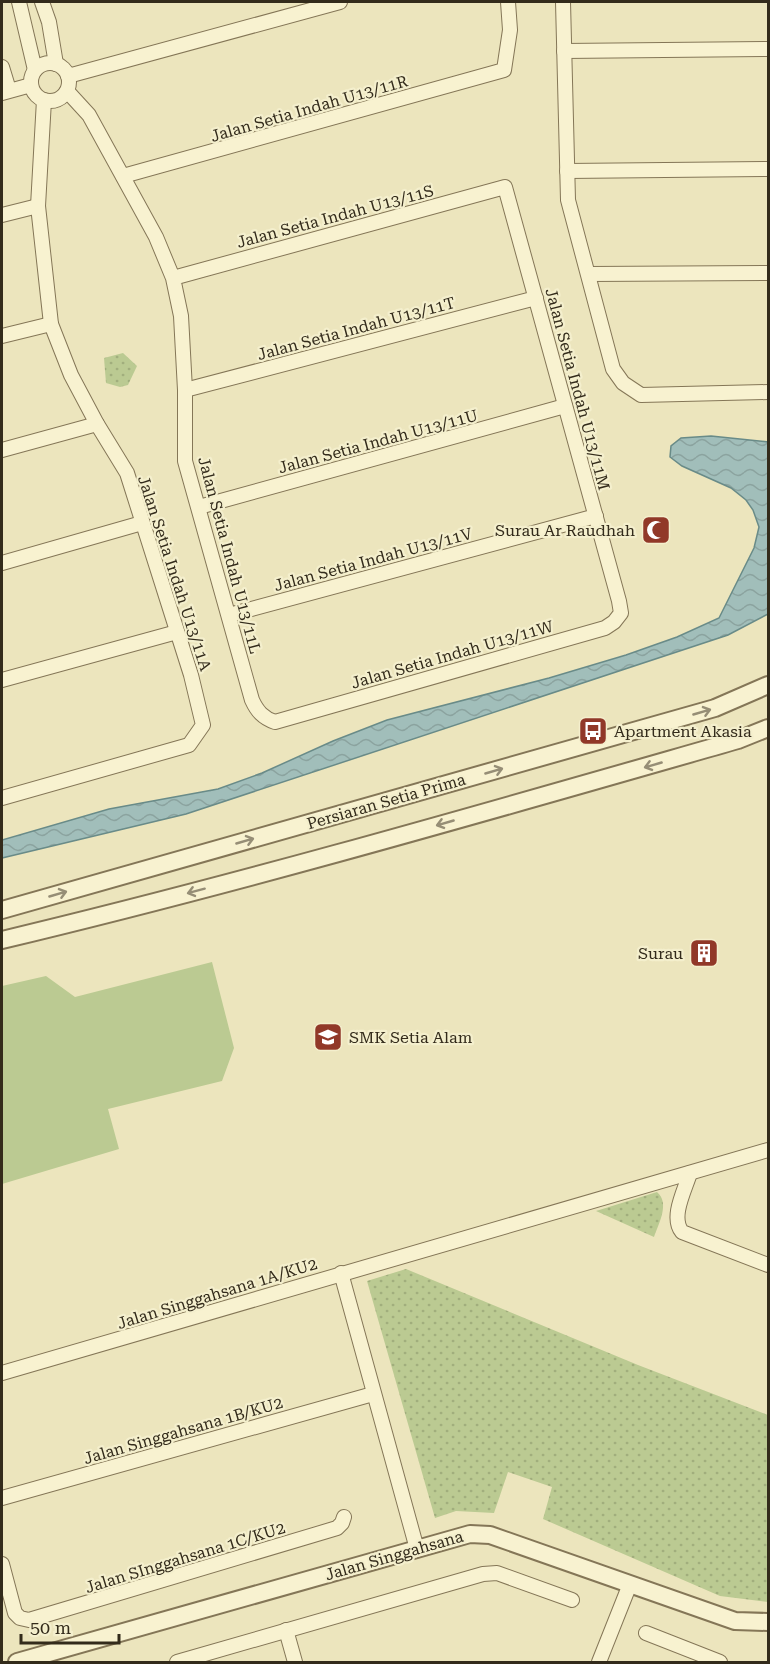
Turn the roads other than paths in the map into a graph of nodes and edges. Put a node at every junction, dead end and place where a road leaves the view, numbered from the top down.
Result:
1 (19, 2) edge
2 (42, 2) edge
3 (340, 2) edge
4 (508, 2) edge
5 (563, 2) edge
6 (768, 49) edge
7 (564, 51) junction
8 (57, 64) junction
9 (2, 67) edge
10 (35, 70) junction
11 (68, 76) junction
12 (31, 84) junction
13 (67, 91) junction
14 (5, 92) edge
15 (44, 100) junction
16 (768, 169) edge
17 (567, 171) junction
18 (123, 176) junction
19 (505, 187) joint
20 (38, 206) junction
21 (2, 215) edge
22 (768, 273) edge
23 (589, 274) junction
24 (173, 278) junction
25 (536, 298) junction
26 (51, 324) junction
27 (2, 336) edge
28 (185, 390) junction
29 (768, 392) edge
30 (566, 406) junction
31 (97, 424) junction
32 (2, 450) edge
33 (199, 507) junction
34 (596, 516) junction
35 (142, 523) junction
36 (2, 563) edge
37 (619, 601) joint
38 (229, 615) junction
39 (177, 632) junction
40 (2, 680) edge
41 (768, 685) edge
42 (275, 722) joint
43 (768, 728) edge
44 (2, 798) edge
45 (2, 910) edge
46 (2, 940) edge
47 (768, 1150) edge
48 (690, 1173) junction
49 (768, 1265) edge
50 (341, 1274) junction
51 (2, 1373) edge
52 (373, 1394) junction
53 (2, 1498) edge
54 (344, 1517) dead end
55 (417, 1549) junction
56 (2, 1563) edge
57 (630, 1584) junction
58 (572, 1600) dead end
59 (768, 1622) edge
60 (286, 1630) junction
61 (646, 1633) dead end
62 (17, 1662) edge
63 (177, 1662) edge
64 (295, 1662) edge
65 (599, 1662) edge
66 (720, 1662) edge

1 - 10 street
2 - 8 street
3 - 11 street
4 - 18 street, Jalan Setia Indah U13/11R
5 - 7 street
6 - 7 street
7 - 17 street
8 - 10 street
8 - 11 street
9 - 14 street
10 - 12 street
11 - 13 street
12 - 14 street
12 - 15 street
13 - 15 street
13 - 18 street, Jalan Setia Indah U13/11L
15 - 20 street, Jalan Setia Indah U13/11A
16 - 17 street
17 - 23 street
18 - 24 street, Jalan Setia Indah U13/11L
19 - 24 street, Jalan Setia Indah U13/11S
19 - 25 street, Jalan Setia Indah U13/11M
20 - 21 street
20 - 26 street, Jalan Setia Indah U13/11A
22 - 23 street
23 - 29 street
24 - 28 street, Jalan Setia Indah U13/11L
25 - 28 street, Jalan Setia Indah U13/11T
25 - 30 street, Jalan Setia Indah U13/11M
26 - 27 street
26 - 31 street, Jalan Setia Indah U13/11A
28 - 33 street, Jalan Setia Indah U13/11L
30 - 33 street, Jalan Setia Indah U13/11U
30 - 34 street, Jalan Setia Indah U13/11M
31 - 32 street
31 - 35 street, Jalan Setia Indah U13/11A
33 - 38 street, Jalan Setia Indah U13/11L
34 - 37 street, Jalan Setia Indah U13/11M
34 - 38 street, Jalan Setia Indah U13/11V
35 - 36 street
35 - 39 street, Jalan Setia Indah U13/11A
37 - 42 street, Jalan Setia Indah U13/11W
38 - 42 street, Jalan Setia Indah U13/11L
39 - 40 street
39 - 44 street, Jalan Setia Indah U13/11A
45 -> 41 street, Persiaran Setia Prima
43 -> 46 street
47 - 48 street
48 - 49 street
48 - 50 street
50 - 51 street, Jalan Singgahsana 1A/KU2
50 - 52 street, Jalan Singgahsana 1A/KU2
52 - 53 street, Jalan Singgahsana 1B/KU2
52 - 55 street, Jalan Singgahsana 1A/KU2
54 - 56 street, Jalan SInggahsana 1C/KU2
55 - 57 street, Jalan Singgahsana
55 - 62 street, Jalan Singgahsana
57 - 59 street, Jalan Singgahsana
57 - 65 street
58 - 60 street
60 - 63 street
60 - 64 street
61 - 66 street

